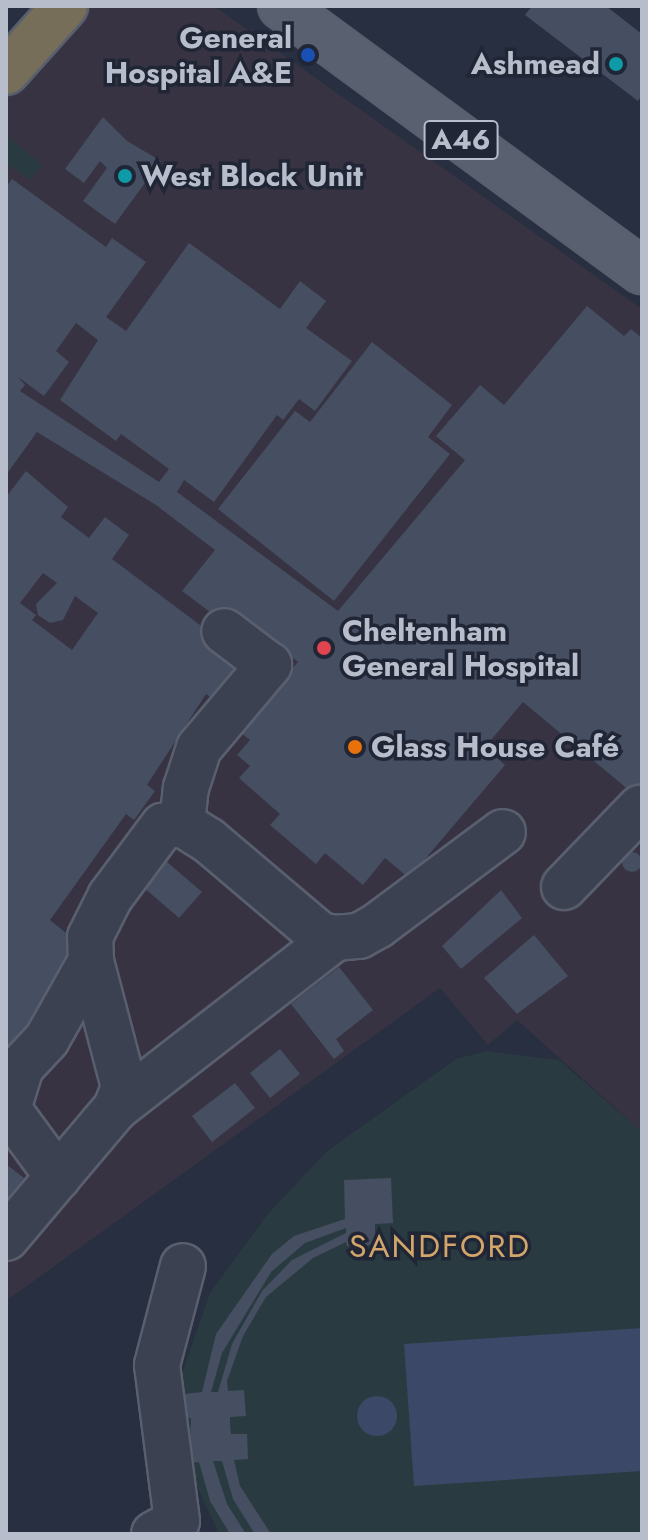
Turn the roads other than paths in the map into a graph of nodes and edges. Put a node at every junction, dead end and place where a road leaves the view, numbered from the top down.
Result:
1 (65, 6) edge
2 (281, 6) edge
3 (6, 72) edge
4 (642, 271) edge
5 (224, 631) dead end
6 (640, 808) dead end
7 (182, 824) junction
8 (503, 832) dead end
9 (564, 887) dead end
10 (335, 938) junction
11 (91, 961) junction
12 (116, 1108) junction
13 (58, 1177) junction
14 (6, 1238) edge
15 (183, 1266) dead end
16 (175, 1532) edge

1 - 3 highway
2 - 4 main road, A46
5 - 7 street
6 - 9 street
7 - 10 street
7 - 11 street
8 - 10 street
10 - 12 street
11 - 12 street
11 - 13 street
12 - 13 street
13 - 14 street
15 - 16 street

